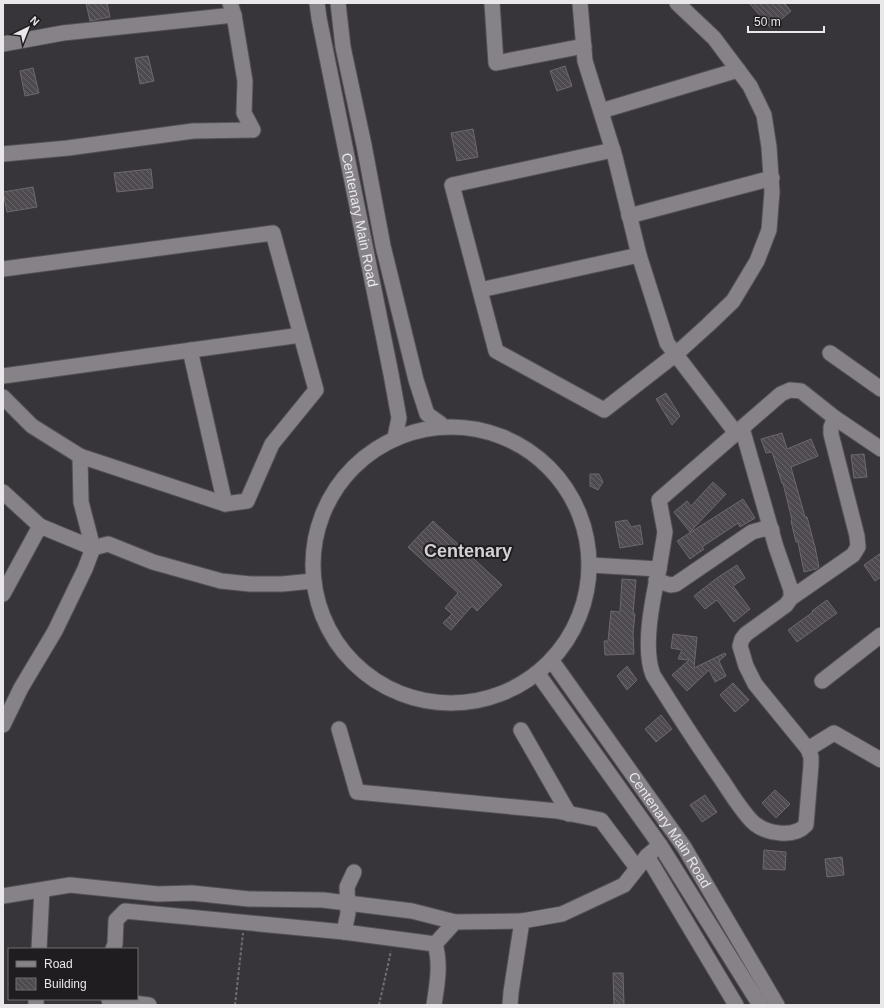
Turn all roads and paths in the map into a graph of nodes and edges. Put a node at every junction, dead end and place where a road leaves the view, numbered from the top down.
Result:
1 (317, 3) edge
2 (338, 3) edge
3 (492, 3) edge
4 (580, 3) edge
5 (677, 3) edge
6 (232, 9) edge
7 (3, 44) edge
8 (584, 46) junction
9 (738, 70) junction
10 (601, 111) junction
11 (613, 150) junction
12 (3, 154) edge
13 (772, 178) junction
14 (630, 216) junction
15 (639, 255) junction
16 (3, 269) edge
17 (480, 290) junction
18 (301, 335) junction
19 (190, 350) junction
20 (830, 353) dead end
21 (676, 354) junction
22 (3, 376) edge
23 (881, 389) edge
24 (3, 396) edge
25 (835, 418) junction
26 (441, 424) junction
27 (739, 431) junction
28 (395, 437) junction
29 (881, 448) edge
30 (80, 456) junction
31 (3, 492) edge
32 (225, 504) junction
33 (40, 526) junction
34 (772, 530) junction
35 (93, 548) junction
36 (590, 565) junction
37 (657, 574) junction
38 (313, 581) junction
39 (3, 594) edge
40 (791, 598) junction
41 (881, 635) edge
42 (552, 661) junction
43 (538, 674) junction
44 (822, 681) dead end
45 (3, 725) edge
46 (339, 729) dead end
47 (521, 730) dead end
48 (808, 749) junction
49 (881, 760) edge
50 (569, 814) junction
51 (660, 845) junction
52 (647, 856) junction
53 (637, 868) junction
54 (354, 872) dead end
55 (42, 890) junction
56 (3, 896) edge
57 (348, 903) junction
58 (522, 921) junction
59 (244, 922) junction
60 (455, 922) junction
61 (344, 932) junction
62 (394, 938) junction
63 (435, 944) junction
64 (40, 948) edge
65 (113, 948) edge
66 (108, 1001) edge
67 (149, 1005) edge
68 (235, 1005) edge
69 (379, 1005) edge
70 (434, 1005) edge
71 (510, 1005) edge
72 (736, 1005) edge
73 (760, 1005) edge
74 (777, 1005) edge

1 - 28 street, Centenary Main Road
2 - 26 street, Centenary Main Road
3 - 8 street
4 - 8 street
5 - 9 street
6 - 7 street
6 - 12 street
8 - 10 street
9 - 10 street
9 - 13 street
10 - 11 street
11 - 14 street
11 - 17 street
13 - 14 street
13 - 21 street
14 - 15 street
15 - 17 street
15 - 21 street
16 - 18 street
17 - 21 street
18 - 19 street
18 - 32 street
19 - 22 street
19 - 32 street
20 - 23 street
21 - 27 street
24 - 30 street
25 - 27 street
25 - 29 street
25 - 40 street
26 - 28 street
26 - 36 street
27 - 34 street
27 - 37 street
28 - 38 street
30 - 32 street
30 - 35 street
31 - 33 street
33 - 35 street
33 - 39 street
34 - 37 street
34 - 40 street
35 - 38 street
35 - 45 street
36 - 37 street
36 - 42 street
37 - 48 street
38 - 43 street
40 - 48 street
41 - 44 street
42 - 43 street
42 - 74 street, Centenary Main Road
43 - 51 street, Centenary Main Road
46 - 50 street
47 - 50 street
48 - 49 street
50 - 53 street
51 - 52 street
51 - 73 street, Centenary Main Road
52 - 53 street
52 - 72 street
53 - 58 street
54 - 57 street
55 - 56 street
55 - 57 street
55 - 64 street
57 - 60 street
57 - 61 street
58 - 60 street
58 - 71 street
59 - 61 street
59 - 65 street
59 - 68 path
60 - 63 street
61 - 62 street
62 - 63 street
62 - 69 path
63 - 70 street
66 - 67 street

